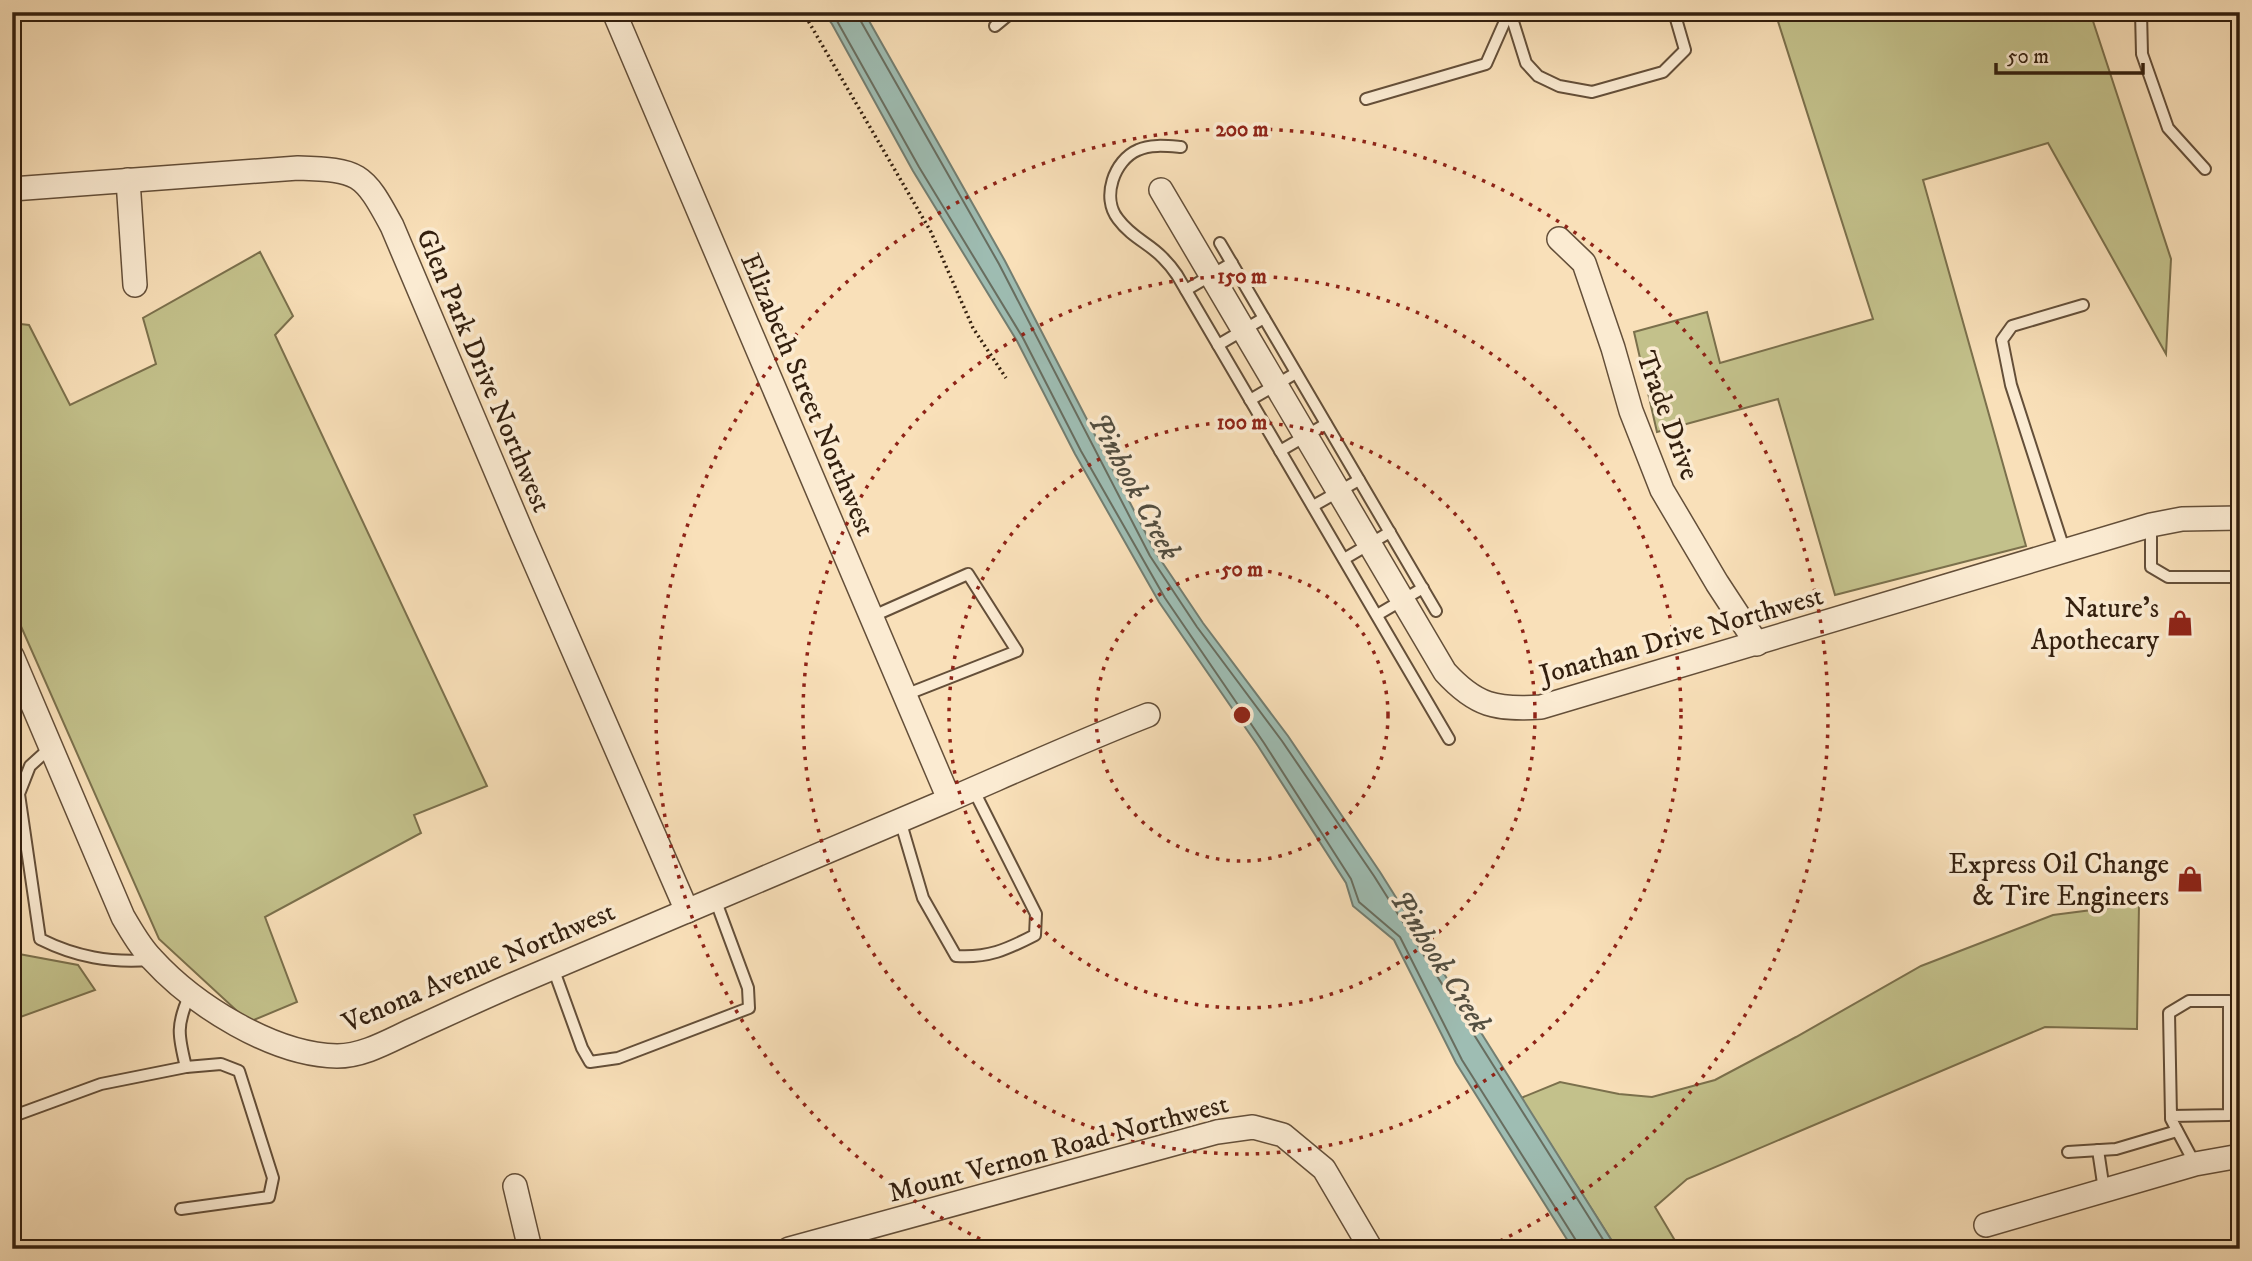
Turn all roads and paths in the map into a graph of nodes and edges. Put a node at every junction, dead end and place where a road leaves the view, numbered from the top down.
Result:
1 (614, 12) edge
2 (803, 12) edge
3 (1012, 12) edge
4 (1510, 12) edge
5 (1674, 12) edge
6 (2141, 12) edge
7 (995, 26) dead end
8 (1366, 99) dead end
9 (1181, 147) dead end
10 (2205, 169) dead end
11 (128, 180) junction
12 (12, 189) edge
13 (1161, 190) dead end
14 (1559, 239) dead end
15 (1220, 243) dead end
16 (1232, 263) junction
17 (1211, 275) junction
18 (135, 285) dead end
19 (1186, 290) junction
20 (2083, 305) dead end
21 (1264, 318) junction
22 (1244, 330) junction
23 (1218, 345) junction
24 (1296, 373) junction
25 (1006, 378) dead end
26 (1276, 385) junction
27 (1250, 400) junction
28 (1326, 424) junction
29 (1306, 436) junction
30 (1280, 450) junction
31 (1359, 480) junction
32 (1339, 491) junction
33 (1313, 506) junction
34 (2240, 518) edge
35 (2151, 526) junction
36 (1380, 538) junction
37 (2065, 552) junction
38 (1344, 559) junction
39 (2240, 583) edge
40 (1423, 588) junction
41 (1402, 600) junction
42 (1436, 611) dead end
43 (1377, 615) junction
44 (871, 617) junction
45 (1756, 644) junction
46 (12, 656) edge
47 (905, 695) junction
48 (1147, 715) dead end
49 (1449, 739) dead end
50 (51, 747) junction
51 (973, 789) junction
52 (949, 799) junction
53 (900, 820) junction
54 (715, 899) junction
55 (687, 911) junction
56 (153, 960) junction
57 (553, 968) junction
58 (190, 994) junction
59 (186, 1067) junction
60 (19, 1114) dead end
61 (2171, 1116) junction
62 (2177, 1131) junction
63 (2098, 1150) junction
64 (2068, 1152) dead end
65 (2240, 1156) edge
66 (2194, 1164) junction
67 (515, 1186) dead end
68 (2104, 1190) junction
69 (181, 1209) dead end
70 (1986, 1226) dead end
71 (530, 1249) edge
72 (789, 1249) edge
73 (1371, 1249) edge

1 - 44 street, Elizabeth Street Northwest
2 - 25 path
3 - 7 lane
4 - 5 lane
4 - 8 lane
6 - 10 lane
9 - 19 lane
11 - 12 street, Glen Park Drive Northwest
11 - 18 street
11 - 55 street, Glen Park Drive Northwest
13 - 17 street, Jonathan Drive Northwest
14 - 45 street, Trade Drive
15 - 16 lane
16 - 17 lane
16 - 21 lane
17 - 19 lane
17 - 22 street, Jonathan Drive Northwest
19 - 23 lane
20 - 37 lane
21 - 22 lane
21 - 24 lane
22 - 23 lane
22 - 26 street, Jonathan Drive Northwest
23 - 27 lane
24 - 26 lane
24 - 28 lane
26 - 27 lane
26 - 29 street, Jonathan Drive Northwest
27 - 30 lane
28 - 29 lane
28 - 31 lane
29 - 30 lane
29 - 32 street, Jonathan Drive Northwest
30 - 33 lane
31 - 32 lane
31 - 36 lane
32 - 33 lane
32 - 36 street, Jonathan Drive Northwest
33 - 38 lane
34 - 35 street, Jonathan Drive Northwest
35 - 37 street, Jonathan Drive Northwest
35 - 39 lane
36 - 38 lane
36 - 40 lane
36 - 41 street, Jonathan Drive Northwest
37 - 45 street, Jonathan Drive Northwest
38 - 43 lane
40 - 41 lane
40 - 42 lane
41 - 43 lane
41 - 45 street, Jonathan Drive Northwest
43 - 49 lane
44 - 47 street, Elizabeth Street Northwest
44 - 47 lane
46 - 50 street, Venona Avenue Northwest
47 - 52 street, Elizabeth Street Northwest
48 - 51 street, Venona Avenue Northwest
50 - 56 street, Venona Avenue Northwest
50 - 56 lane
51 - 52 street, Venona Avenue Northwest
51 - 53 lane
52 - 53 street, Venona Avenue Northwest
53 - 54 street, Venona Avenue Northwest
54 - 55 street, Venona Avenue Northwest
54 - 57 lane
55 - 57 street, Venona Avenue Northwest
56 - 58 street, Venona Avenue Northwest
57 - 58 street, Venona Avenue Northwest
58 - 59 lane
59 - 60 lane
59 - 69 lane
61 - 61 lane
61 - 62 lane
62 - 63 lane
62 - 66 lane
63 - 64 lane
63 - 68 lane
65 - 66 street
66 - 68 street
67 - 71 street
68 - 70 street
72 - 73 street, Mount Vernon Road Northwest

